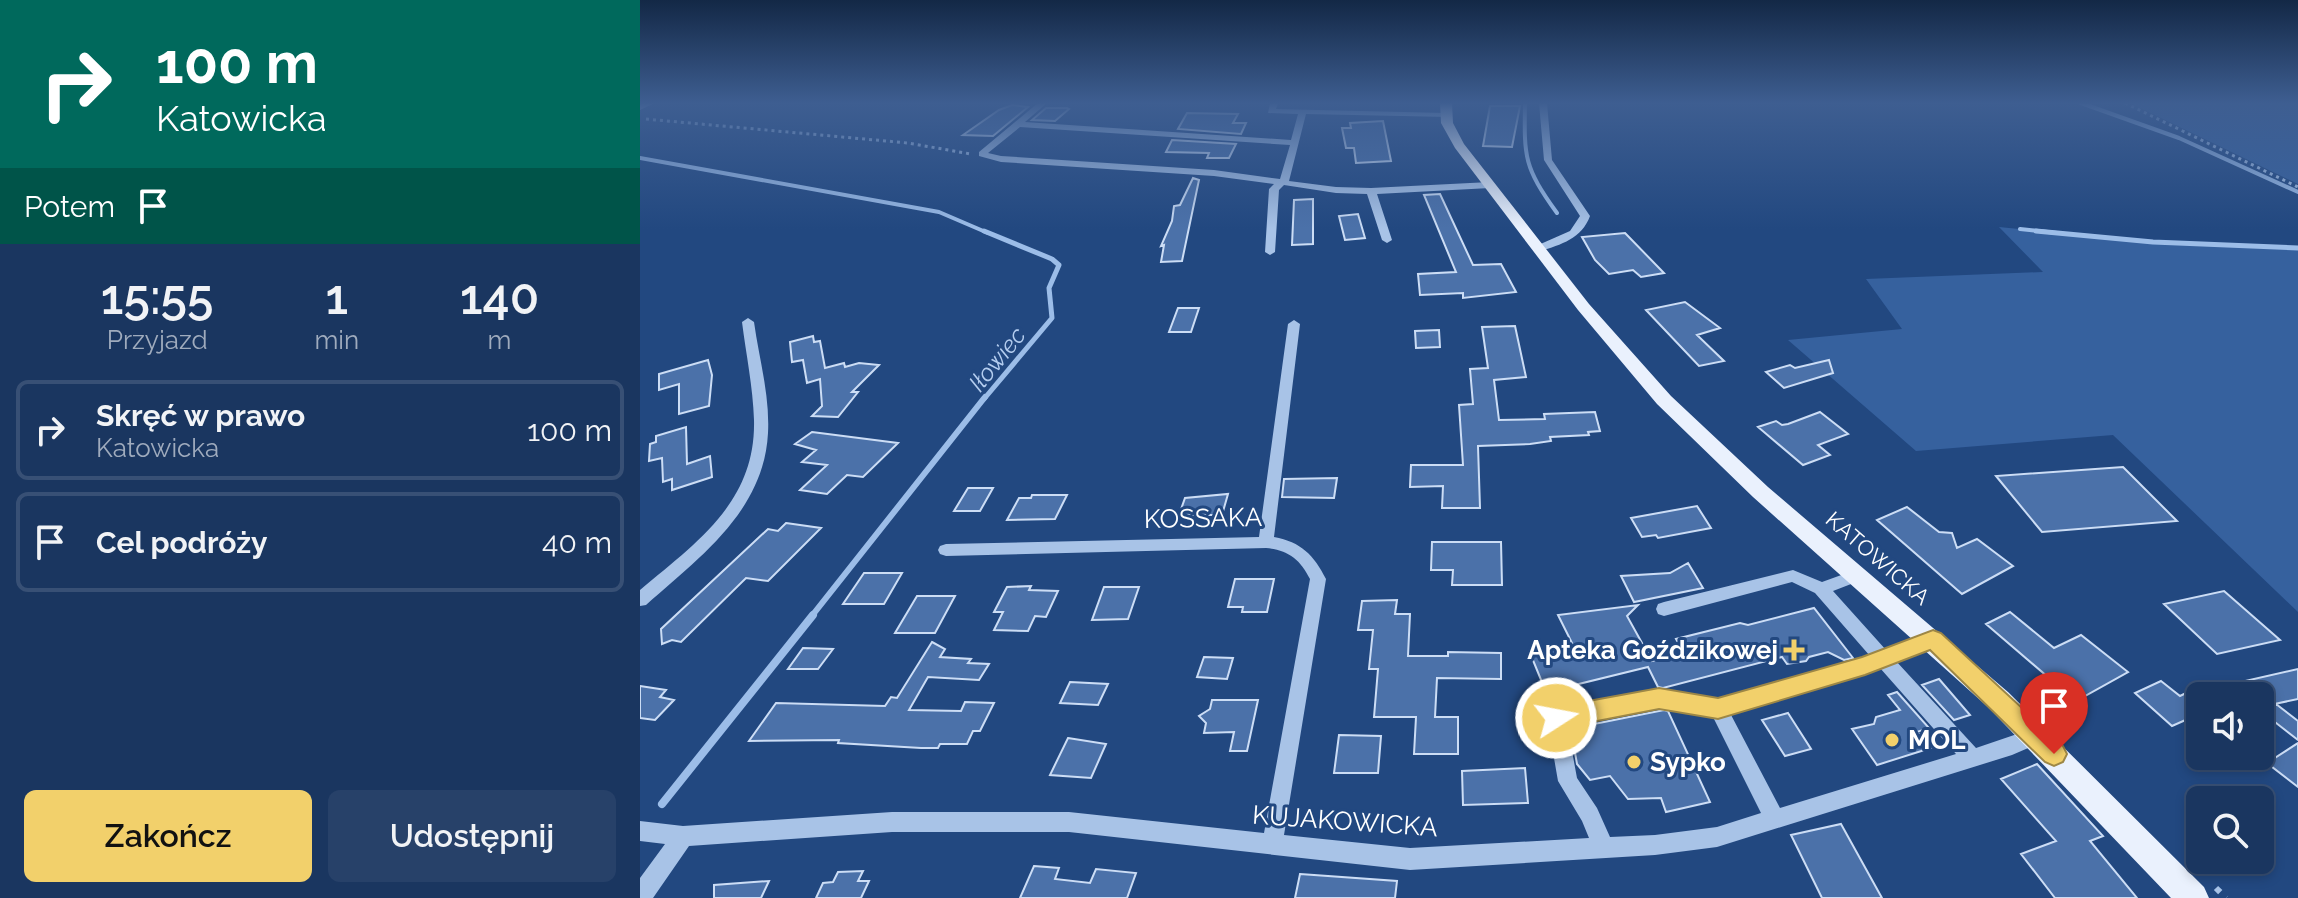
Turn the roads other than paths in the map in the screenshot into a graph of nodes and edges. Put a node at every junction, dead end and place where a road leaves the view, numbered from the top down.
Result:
1 (993, 145) edge
2 (1294, 145) edge
3 (1460, 145) edge
4 (1547, 145) edge
5 (1280, 184) junction
6 (1490, 185) junction
7 (1371, 191) junction
8 (1387, 240) dead end
9 (1540, 248) junction
10 (1270, 252) dead end
11 (748, 322) dead end
12 (1294, 324) dead end
13 (1266, 542) junction
14 (946, 550) dead end
15 (1858, 575) junction
16 (1821, 589) junction
17 (640, 600) edge
18 (1664, 609) dead end
19 (1933, 639) junction
20 (1885, 659) junction
21 (1718, 708) junction
22 (2035, 736) junction
23 (1971, 757) junction
24 (1775, 819) junction
25 (640, 831) edge
26 (683, 836) junction
27 (1272, 845) junction
28 (1604, 848) junction
29 (640, 897) edge
30 (2193, 898) edge

1 - 5 street
2 - 5 street
3 - 6 main road, KATOWICKA
4 - 9 street
5 - 7 street
5 - 10 street
6 - 7 street
6 - 9 main road, KATOWICKA
7 - 8 street
9 - 15 main road, KATOWICKA
11 - 17 street
12 - 13 street
13 - 14 street, KOSSAKA
13 - 27 street, KOSSAKA
15 - 16 street
15 - 19 main road, KATOWICKA
16 - 18 street
16 - 20 street
19 - 20 street
19 - 22 main road, KATOWICKA
20 - 21 street
20 - 23 street
21 - 24 street
21 - 28 street
22 - 23 street, KUJAKOWICKA
22 - 30 main road, KATOWICKA
23 - 24 street, KUJAKOWICKA
24 - 28 street, KUJAKOWICKA
25 - 26 street, KUJAKOWICKA
26 - 27 street, KUJAKOWICKA
26 - 29 street
27 - 28 street, KUJAKOWICKA

